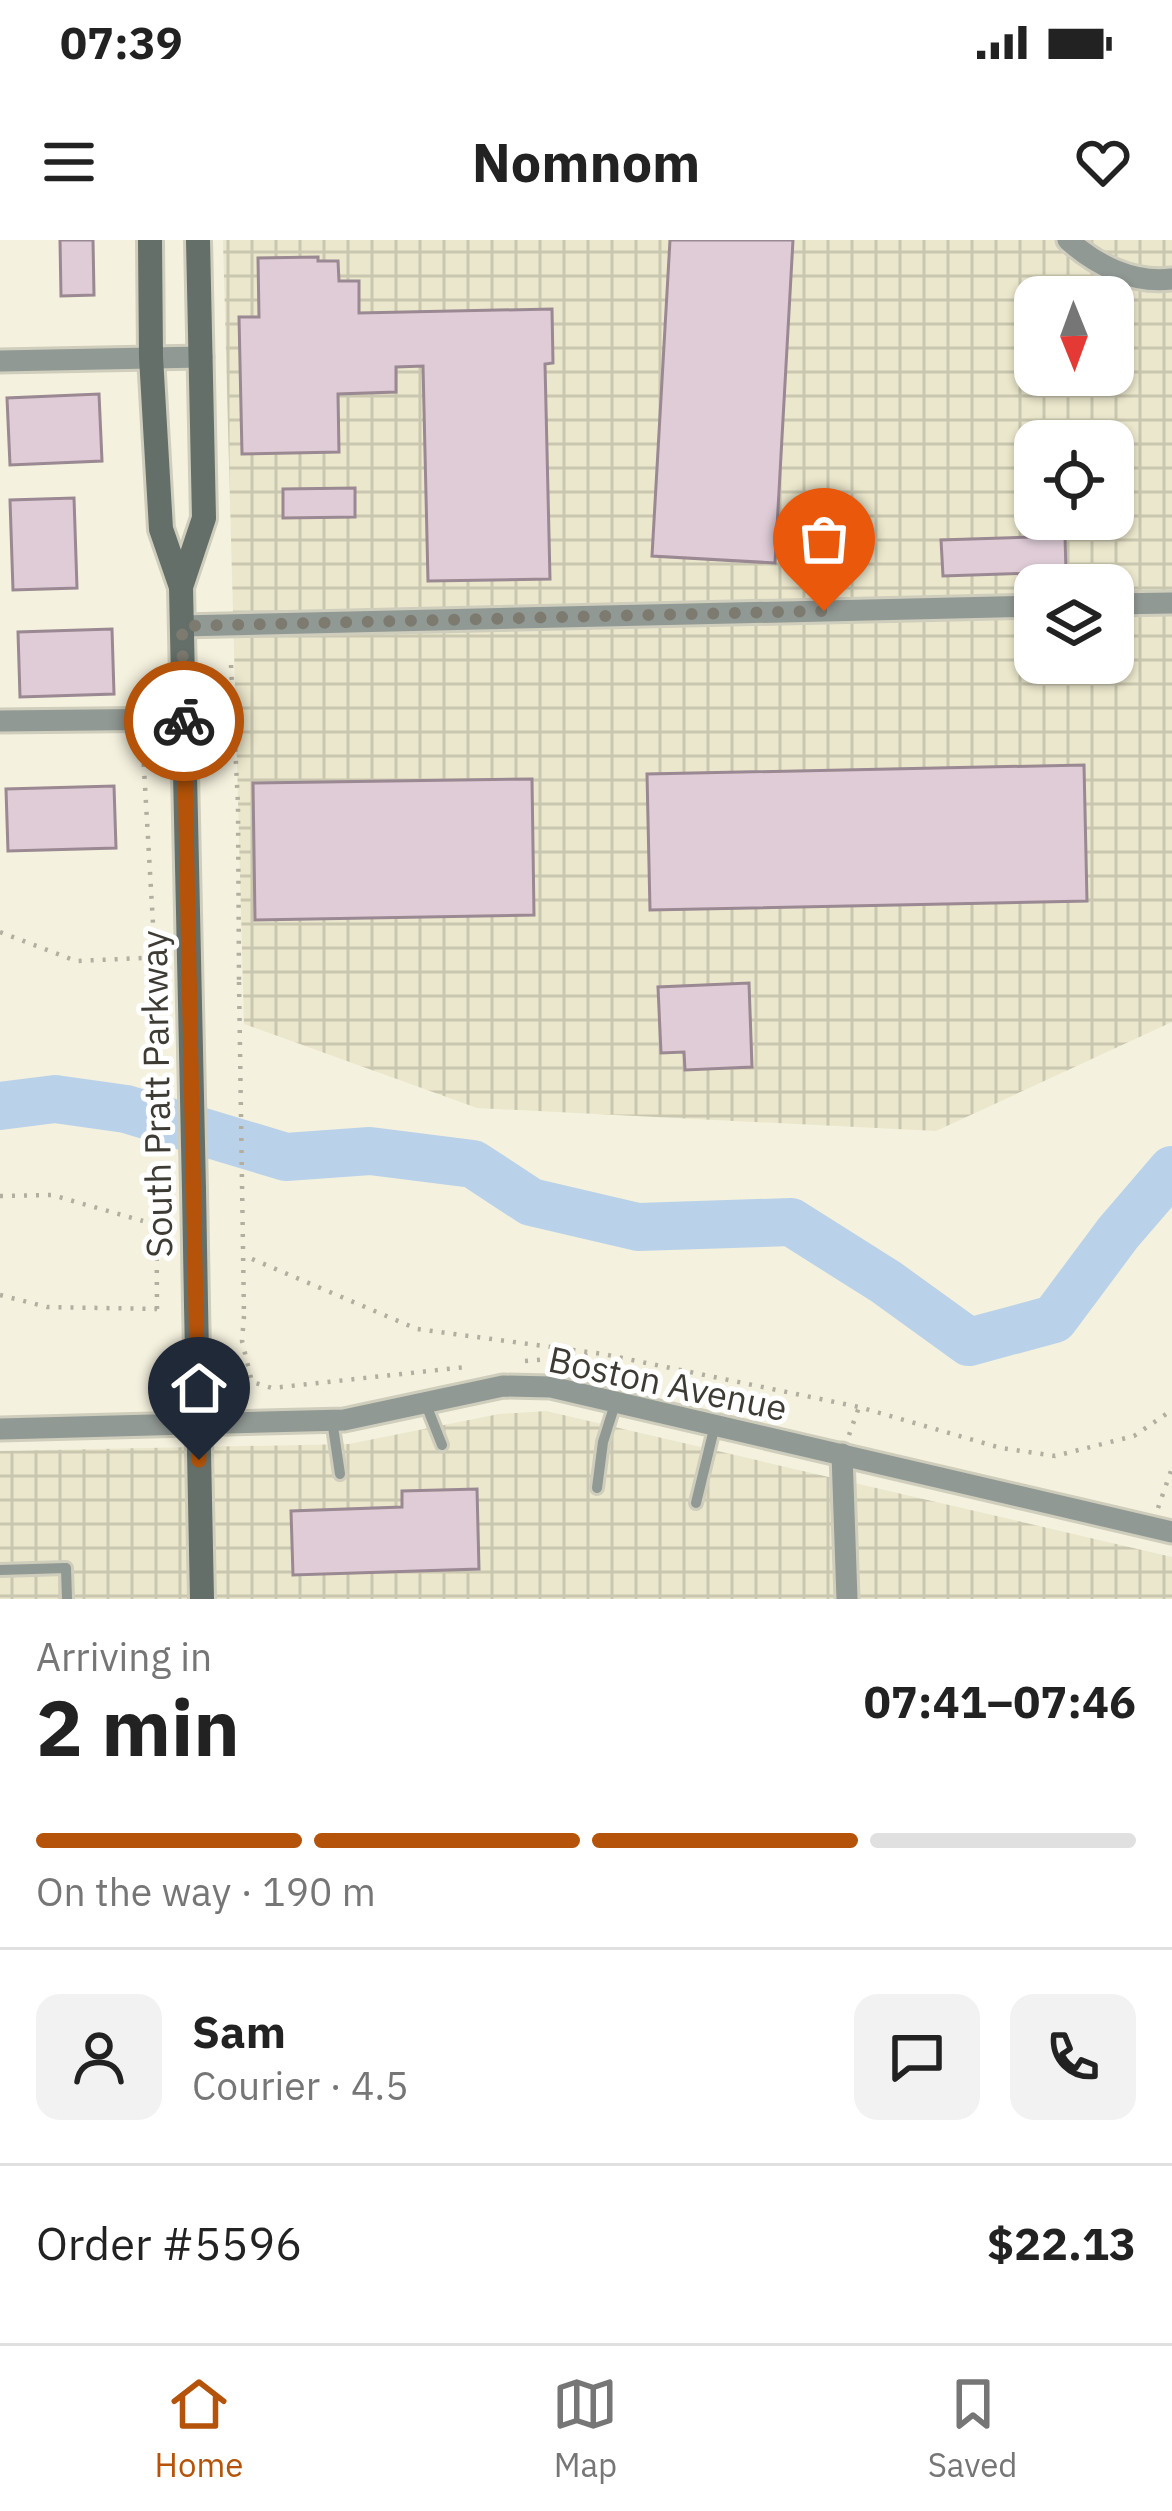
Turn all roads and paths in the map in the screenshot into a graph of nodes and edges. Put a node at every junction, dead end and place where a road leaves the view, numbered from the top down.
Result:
1 (150, 240) edge
2 (198, 240) edge
3 (1068, 240) edge
4 (1172, 279) edge
5 (202, 356) junction
6 (151, 357) junction
7 (0, 362) edge
8 (181, 587) junction
9 (1172, 603) edge
10 (1134, 604) edge
11 (1014, 606) edge
12 (182, 626) junction
13 (231, 664) dead end
14 (184, 719) junction
15 (0, 721) edge
16 (143, 752) dead end
17 (0, 932) edge
18 (155, 958) junction
19 (189, 961) junction
20 (0, 1196) edge
21 (142, 1221) dead end
22 (252, 1259) dead end
23 (0, 1295) edge
24 (603, 1354) junction
25 (513, 1362) dead end
26 (471, 1367) dead end
27 (425, 1402) junction
28 (616, 1402) junction
29 (1172, 1411) edge
30 (332, 1420) junction
31 (199, 1423) junction
32 (715, 1424) junction
33 (0, 1429) edge
34 (442, 1445) dead end
35 (842, 1454) junction
36 (1172, 1468) edge
37 (340, 1474) dead end
38 (597, 1488) dead end
39 (696, 1503) dead end
40 (1162, 1530) edge
41 (0, 1570) edge
42 (67, 1599) edge
43 (202, 1599) edge
44 (847, 1599) edge

1 - 6 main road, South Pratt Parkway
2 - 5 main road, South Pratt Parkway
3 - 4 street
5 - 6 street
5 - 8 main road, South Pratt Parkway
6 - 7 street
6 - 8 main road, South Pratt Parkway
8 - 12 main road, South Pratt Parkway
9 - 10 street
11 - 12 street
12 - 14 main road, South Pratt Parkway
13 - 26 path, bridge
14 - 15 street
14 - 19 main road, South Pratt Parkway
16 - 18 path
17 - 18 path
18 - 19 path
18 - 23 path, bridge
19 - 31 main road, South Pratt Parkway, bridge
20 - 21 path
22 - 24 path
24 - 25 path
24 - 29 path
27 - 28 street, Boston Avenue
27 - 30 street, Boston Avenue
27 - 34 lane
28 - 32 street, Boston Avenue
28 - 38 lane
30 - 31 street, Boston Avenue
30 - 37 lane
31 - 33 street, Boston Avenue
31 - 43 main road, South Pratt Parkway
32 - 35 street, Boston Avenue
32 - 39 lane
35 - 40 street, Boston Avenue
35 - 44 street
36 - 40 path
41 - 42 lane

